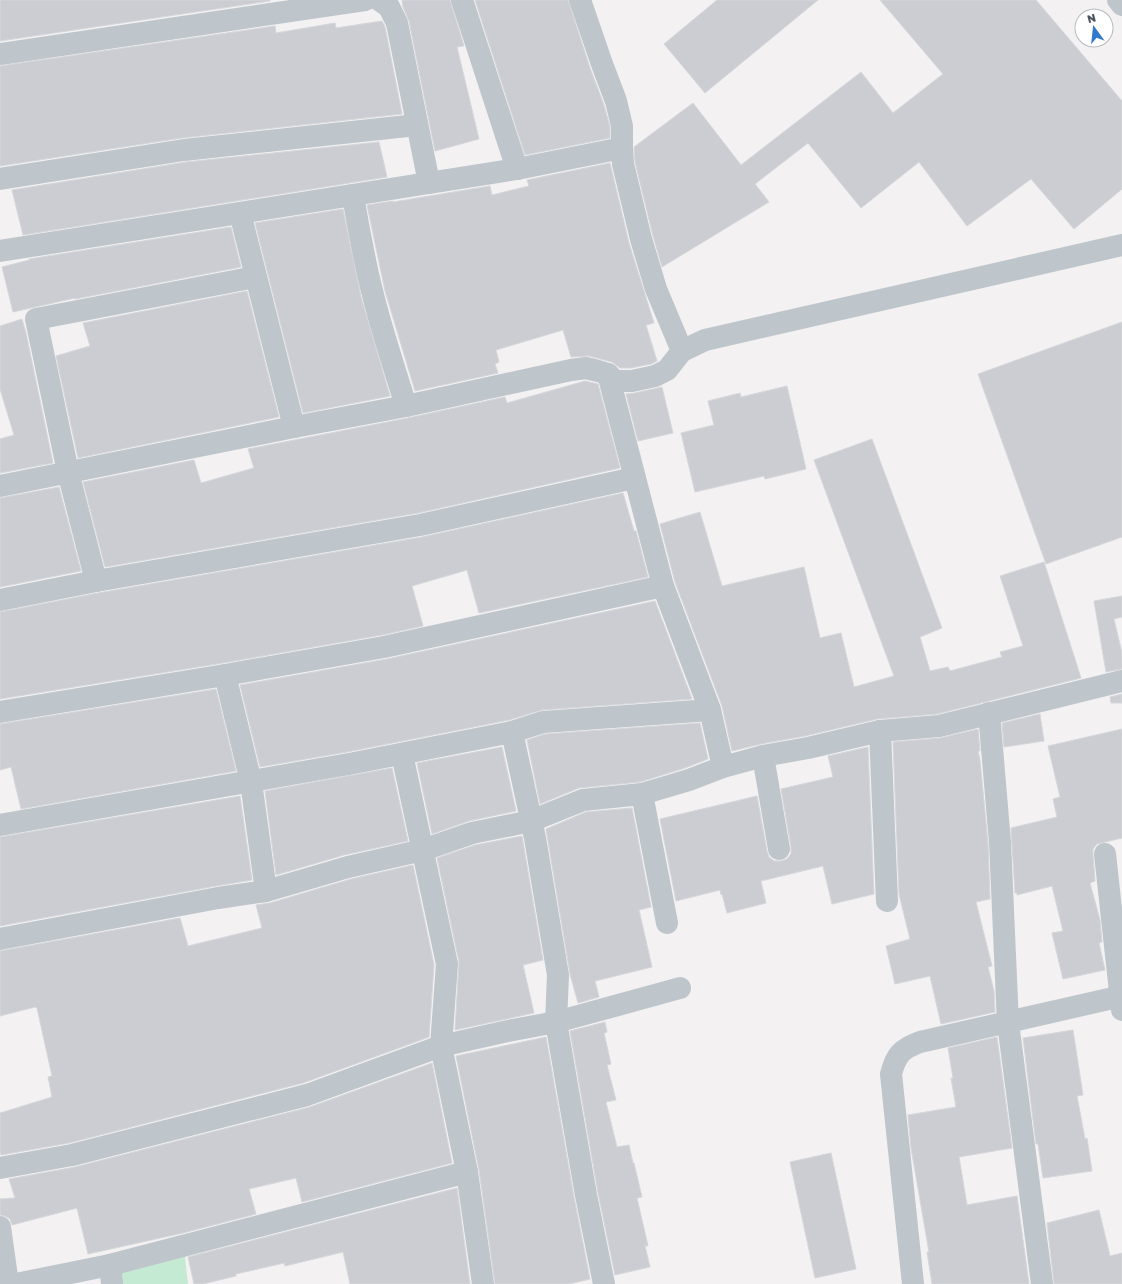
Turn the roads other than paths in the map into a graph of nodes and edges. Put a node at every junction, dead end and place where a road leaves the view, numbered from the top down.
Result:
1 (365, 0) edge
2 (379, 0) edge
3 (462, 0) edge
4 (580, 0) edge
5 (1118, 0) edge
6 (1122, 5) edge
7 (0, 54) edge
8 (417, 125) junction
9 (622, 148) junction
10 (517, 168) junction
11 (0, 179) edge
12 (429, 182) junction
13 (353, 195) junction
14 (240, 213) junction
15 (1122, 245) edge
16 (0, 251) edge
17 (255, 277) junction
18 (682, 351) junction
19 (608, 374) junction
20 (406, 406) junction
21 (294, 427) junction
22 (68, 472) junction
23 (634, 478) junction
24 (0, 486) edge
25 (96, 581) junction
26 (663, 586) junction
27 (0, 600) edge
28 (225, 675) junction
29 (1122, 681) edge
30 (710, 710) junction
31 (0, 712) edge
32 (989, 713) junction
33 (880, 731) junction
34 (512, 732) junction
35 (402, 754) junction
36 (763, 756) junction
37 (723, 768) junction
38 (251, 782) junction
39 (642, 794) junction
40 (531, 821) junction
41 (0, 825) edge
42 (779, 848) dead end
43 (422, 850) junction
44 (1105, 854) dead end
45 (266, 891) junction
46 (887, 901) dead end
47 (667, 922) dead end
48 (0, 939) edge
49 (680, 988) dead end
50 (1121, 1001) edge
51 (556, 1022) junction
52 (1008, 1023) junction
53 (441, 1046) junction
54 (0, 1168) edge
55 (467, 1172) junction
56 (0, 1227) edge
57 (111, 1274) edge
58 (8, 1284) edge
59 (16, 1284) edge
60 (483, 1284) edge
61 (604, 1284) edge
62 (913, 1284) edge
63 (1042, 1284) edge

1 - 7 street
2 - 8 street
3 - 10 street
4 - 9 street
5 - 6 street
8 - 11 street
8 - 12 street
9 - 10 street
9 - 18 street
10 - 12 street
12 - 13 street
13 - 14 street
13 - 20 street
14 - 16 street
14 - 17 street
15 - 18 street
17 - 21 street
17 - 22 street
18 - 19 street
19 - 20 street
19 - 23 street
20 - 21 street
21 - 22 street
22 - 24 street
22 - 25 street
23 - 25 street
23 - 26 street
25 - 27 street
26 - 28 street
26 - 30 street
28 - 31 street
28 - 38 street
29 - 32 street
30 - 34 street
30 - 37 street
32 - 33 street
32 - 52 street
33 - 36 street
33 - 46 street
34 - 35 street
34 - 40 street
35 - 38 street
35 - 43 street
36 - 37 street
36 - 42 street
37 - 39 street
38 - 41 street
38 - 45 street
39 - 40 street
39 - 47 street
40 - 43 street
40 - 51 street
43 - 45 street
43 - 53 street
44 - 50 street
45 - 48 street
49 - 51 street
50 - 52 street
51 - 53 street
51 - 61 street
52 - 62 street
52 - 63 street
53 - 54 street
53 - 55 street
55 - 57 street
55 - 60 street
56 - 58 street
57 - 59 street

